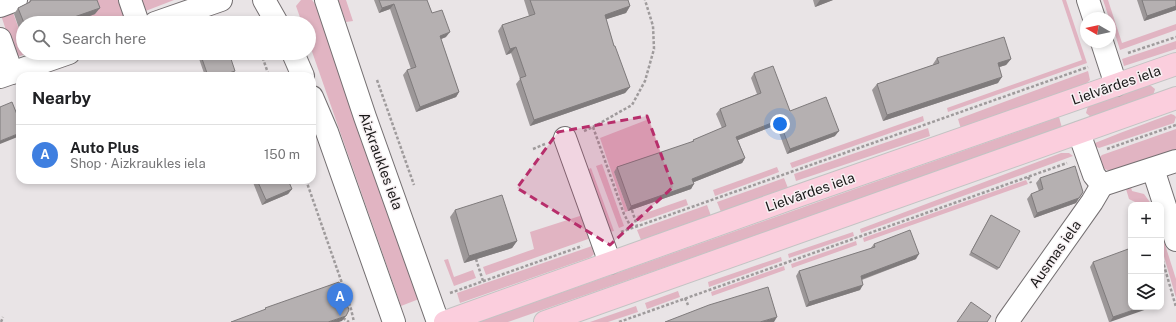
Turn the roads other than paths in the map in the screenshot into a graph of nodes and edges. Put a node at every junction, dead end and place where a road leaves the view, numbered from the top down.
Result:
1 (16, 0) edge
2 (130, 0) edge
3 (221, 0) edge
4 (264, 0) edge
5 (326, 0) edge
6 (1088, 0) edge
7 (0, 6) edge
8 (1092, 12) edge
9 (136, 16) edge
10 (175, 16) edge
11 (273, 16) edge
12 (0, 39) edge
13 (1105, 51) edge
14 (49, 60) edge
15 (296, 60) edge
16 (1172, 66) edge
17 (301, 72) edge
18 (6, 75) edge
19 (1116, 85) junction
20 (1176, 88) edge
21 (1176, 98) edge
22 (1069, 101) junction
23 (316, 106) edge
24 (1079, 133) junction
25 (564, 138) road end
26 (1176, 161) edge
27 (1153, 169) junction
28 (1102, 185) junction
29 (1176, 240) edge
30 (610, 262) junction
31 (394, 322) edge
32 (438, 322) edge
33 (445, 322) edge
34 (545, 322) edge
35 (1007, 322) edge

1 - 7 street
2 - 9 street
3 - 10 street
4 - 11 street
5 - 32 street, Aizkraukles iela
6 - 8 street
12 - 18 street
13 - 19 street
14 - 18 street
15 - 17 street
16 - 19 main road, Lielvārdes iela
16 - 20 main road
19 - 22 main road, Lielvārdes iela
21 - 24 main road
22 - 24 main road
22 - 30 main road, Lielvārdes iela
23 - 31 street
24 - 28 street
24 - 34 main road
25 - 30 street
26 - 27 street
27 - 28 street
27 - 29 street
28 - 35 street, Ausmas iela
30 - 33 main road, Lielvārdes iela

